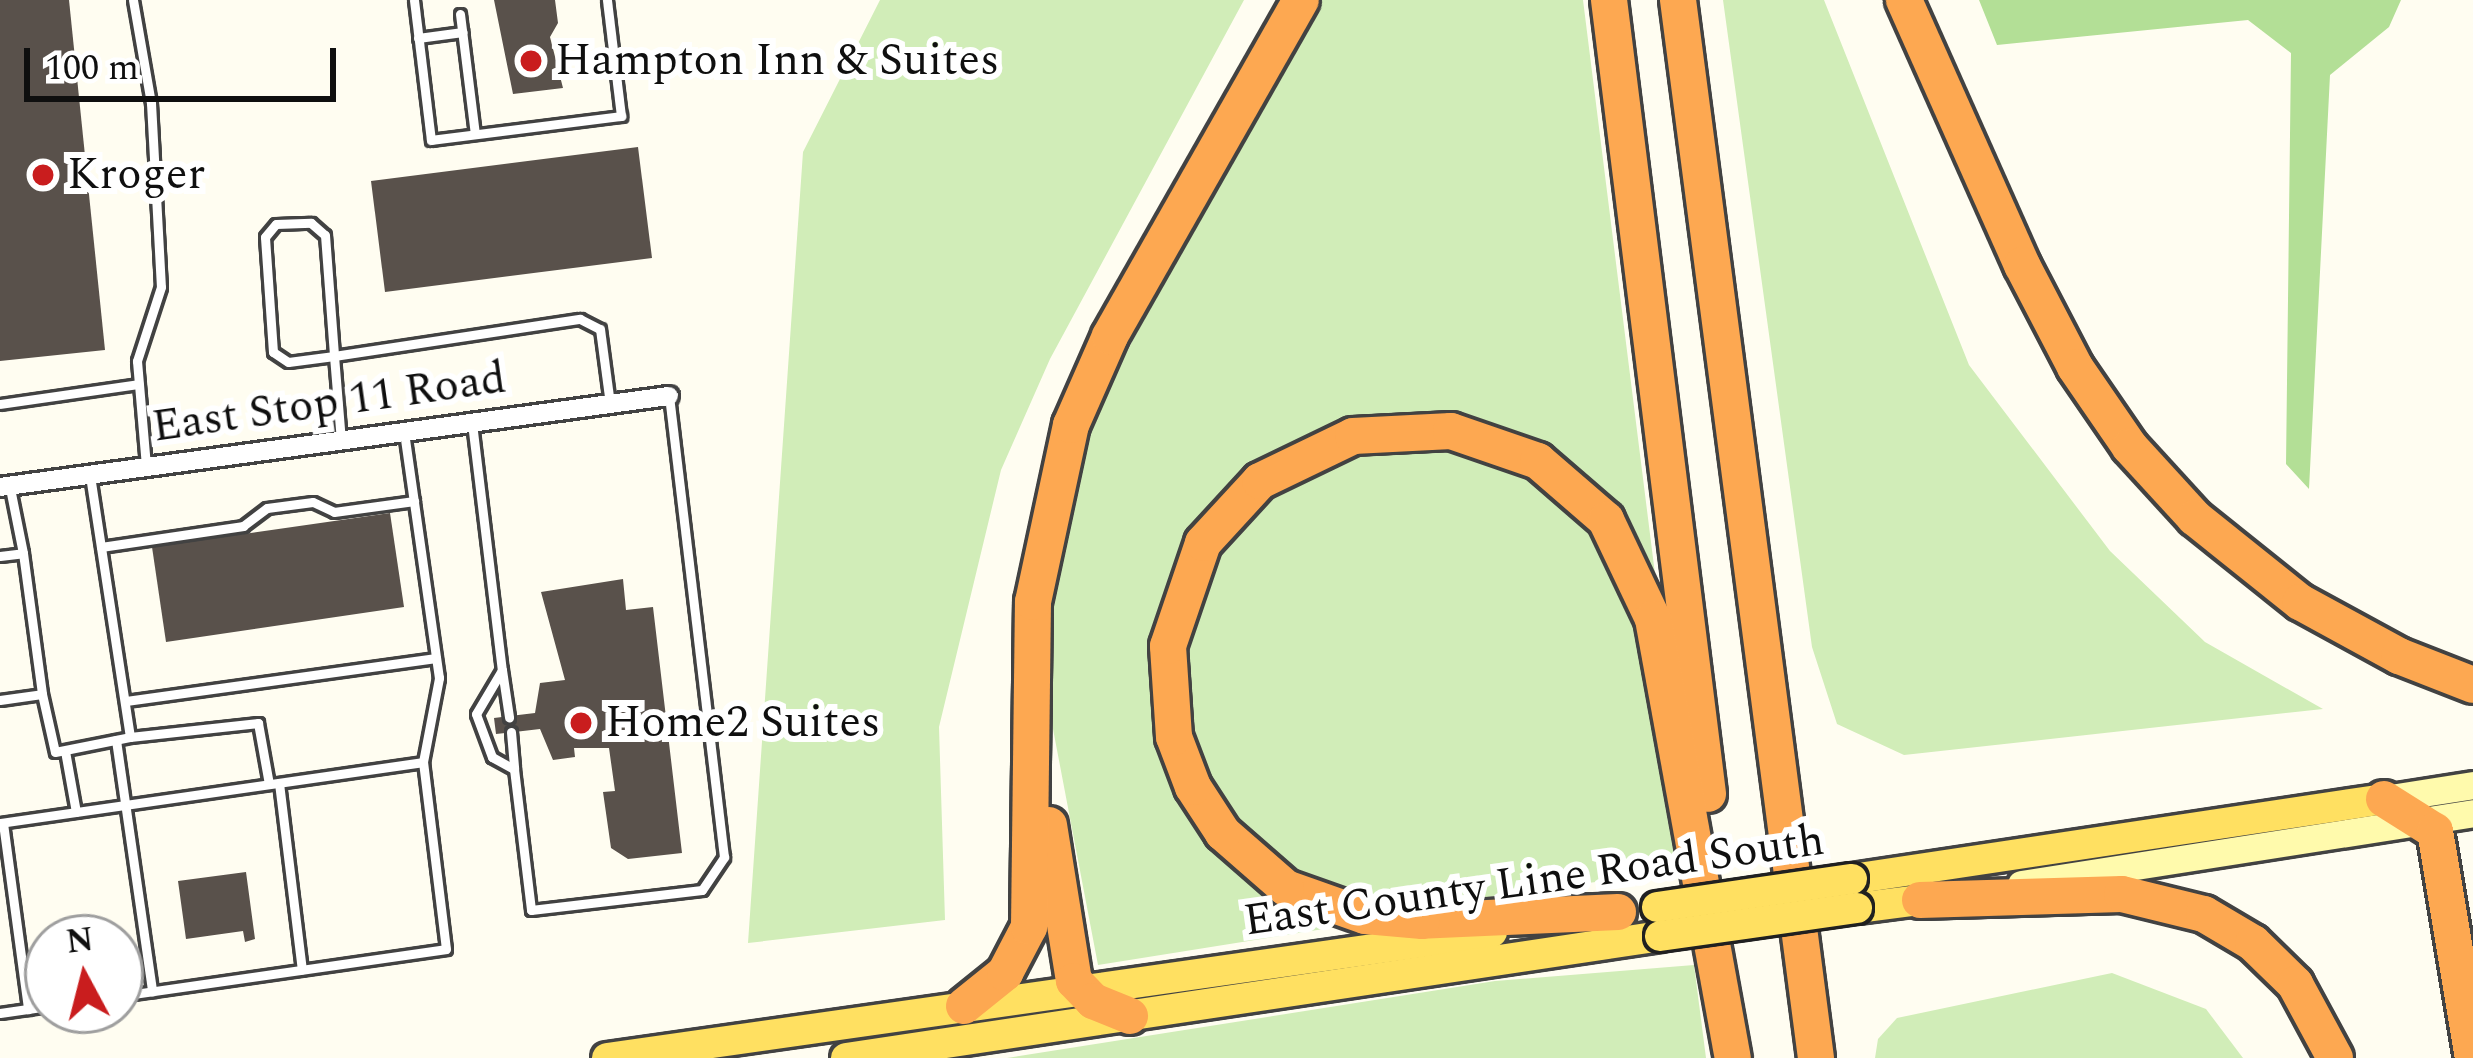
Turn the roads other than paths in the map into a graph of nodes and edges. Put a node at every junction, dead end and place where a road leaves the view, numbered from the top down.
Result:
1 (133, 0) edge
2 (413, 0) edge
3 (607, 0) edge
4 (1301, 0) edge
5 (1609, 0) edge
6 (1678, 0) edge
7 (1904, 0) edge
8 (460, 14) dead end
9 (463, 32) junction
10 (418, 38) junction
11 (475, 134) junction
12 (334, 356) junction
13 (139, 384) junction
14 (669, 396) joint
15 (0, 404) edge
16 (610, 404) junction
17 (472, 423) junction
18 (404, 432) junction
19 (341, 441) junction
20 (146, 467) junction
21 (90, 475) junction
22 (5, 486) edge
23 (414, 501) junction
24 (101, 547) junction
25 (23, 554) junction
26 (0, 556) edge
27 (436, 658) junction
28 (502, 670) junction
29 (2473, 685) edge
30 (42, 694) junction
31 (0, 700) edge
32 (126, 701) junction
33 (509, 717) dead end
34 (1029, 721) junction
35 (511, 732) dead end
36 (130, 736) junction
37 (116, 740) junction
38 (65, 751) junction
39 (423, 762) junction
40 (1780, 769) junction
41 (514, 770) junction
42 (274, 784) junction
43 (2473, 784) edge
44 (2384, 799) junction
45 (128, 805) junction
46 (76, 812) junction
47 (2473, 813) edge
48 (2426, 821) junction
49 (1, 823) edge
50 (1854, 894) junction
51 (1920, 900) junction
52 (1618, 912) junction
53 (1658, 921) junction
54 (302, 970) junction
55 (24, 981) edge
56 (152, 991) junction
57 (144, 992) edge
58 (1083, 993) junction
59 (964, 1006) junction
60 (1130, 1016) junction
61 (607, 1058) edge
62 (846, 1058) edge
63 (1737, 1058) edge
64 (1816, 1058) edge
65 (1838, 1058) edge
66 (2335, 1058) edge
67 (2473, 1058) edge

1 - 13 lane
2 - 10 lane
3 - 11 lane
4 - 34 highway
5 - 63 highway
6 - 40 highway
7 - 29 highway
8 - 9 lane
9 - 10 lane
9 - 11 lane
10 - 11 lane
12 - 12 lane
12 - 16 lane
12 - 19 lane
13 - 15 lane
13 - 20 lane
14 - 16 street, East Stop 11 Road
14 - 41 lane
16 - 17 street, East Stop 11 Road
17 - 18 street, East Stop 11 Road
17 - 28 lane
18 - 19 street, East Stop 11 Road
18 - 23 lane
19 - 20 street, East Stop 11 Road
20 - 21 street, East Stop 11 Road
21 - 22 street, East Stop 11 Road
21 - 24 lane
22 - 25 lane
23 - 24 lane
23 - 27 lane
24 - 32 lane
25 - 26 lane
25 - 30 lane
27 - 32 lane
27 - 39 lane
28 - 33 lane
28 - 41 lane
30 - 31 lane
30 - 38 lane
32 - 36 lane
34 - 58 highway
34 - 59 highway
35 - 41 lane
36 - 37 lane
36 - 42 lane
37 - 38 lane
37 - 45 lane
38 - 46 lane
39 - 42 lane
39 - 54 lane
40 - 64 highway
40 - 65 highway
42 - 45 lane
42 - 54 lane
43 - 44 main road, East County Line Road South
44 - 48 highway
44 - 50 main road, East County Line Road South
45 - 46 lane
45 - 56 lane
46 - 49 lane
47 - 48 main road, East County Line Road South
48 - 51 main road, East County Line Road South
48 - 67 highway
49 - 55 lane
50 - 51 main road, East County Line Road South
50 - 53 main road, East County Line Road South, bridge
51 - 66 highway
52 - 53 main road, East County Line Road South
52 - 58 main road, East County Line Road South
52 - 63 highway
53 - 60 main road, East County Line Road South
54 - 56 lane
56 - 57 lane
58 - 59 main road, East County Line Road South
58 - 60 highway
59 - 61 main road, East County Line Road South
60 - 62 main road, East County Line Road South

